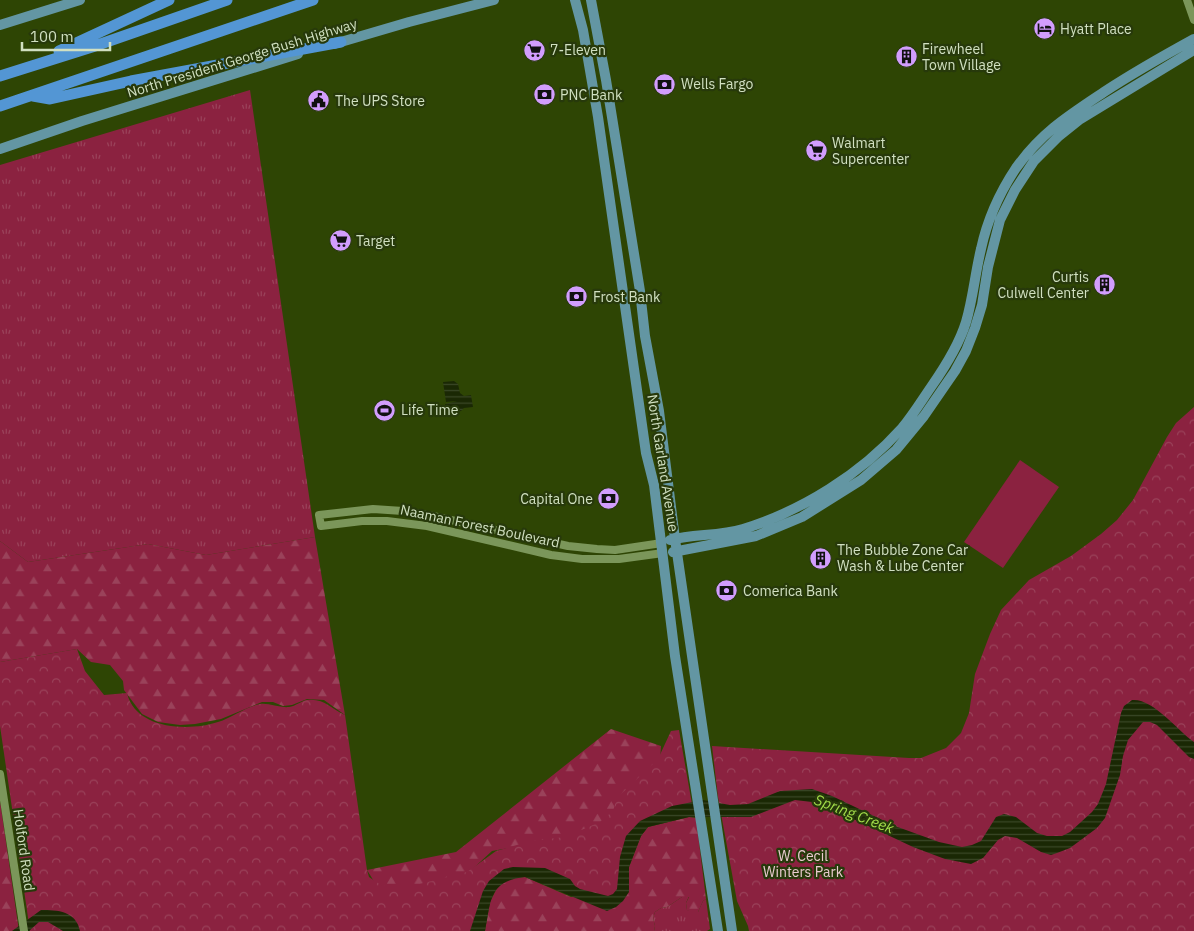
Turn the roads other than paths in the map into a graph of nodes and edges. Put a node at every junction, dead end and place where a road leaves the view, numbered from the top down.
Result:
1 (80, 0) edge
2 (169, 0) edge
3 (227, 0) edge
4 (313, 0) edge
5 (494, 0) edge
6 (1187, 0) edge
7 (574, 1) edge
8 (592, 1) edge
9 (484, 2) edge
10 (1194, 20) edge
11 (0, 25) edge
12 (1194, 39) edge
13 (341, 42) junction
14 (1194, 50) edge
15 (1, 75) edge
16 (1127, 76) junction
17 (31, 95) junction
18 (1120, 95) junction
19 (0, 106) edge
20 (611, 115) junction
21 (598, 117) junction
22 (0, 149) edge
23 (629, 225) junction
24 (613, 226) junction
25 (919, 414) junction
26 (536, 537) junction
27 (675, 539) junction
28 (662, 548) junction
29 (532, 549) junction
30 (678, 552) junction
31 (0, 774) edge
32 (24, 931) edge
33 (718, 931) edge
34 (732, 931) edge

1 - 11 main road
2 - 15 highway
3 - 15 highway
4 - 17 highway
5 - 9 main road, North President George Bush Highway
6 - 10 street
7 - 21 main road, North Garland Avenue
8 - 20 main road, North Garland Avenue
9 - 13 main road, North President George Bush Highway
12 - 16 main road, Naaman Forest Boulevard
13 - 17 highway
13 - 22 main road, North President George Bush Highway
14 - 18 main road, Naaman Forest Boulevard
16 - 18 main road
16 - 25 main road, Naaman Forest Boulevard
17 - 19 highway
18 - 25 main road, Naaman Forest Boulevard
20 - 21 main road
20 - 23 main road, North Garland Avenue
21 - 24 main road, North Garland Avenue
23 - 24 main road
23 - 27 main road, North Garland Avenue
24 - 28 main road, North Garland Avenue
25 - 27 main road, Naaman Forest Boulevard
25 - 30 main road, Naaman Forest Boulevard
26 - 28 street, Naaman Forest Boulevard
26 - 29 street
26 - 29 street, Naaman Forest Boulevard
27 - 28 main road, Naaman Forest Boulevard
27 - 30 main road, North Garland Avenue
28 - 29 street, Naaman Forest Boulevard
28 - 30 main road, Naaman Forest Boulevard
28 - 33 main road, North Garland Avenue
30 - 34 main road, North Garland Avenue
31 - 32 street, Holford Road

